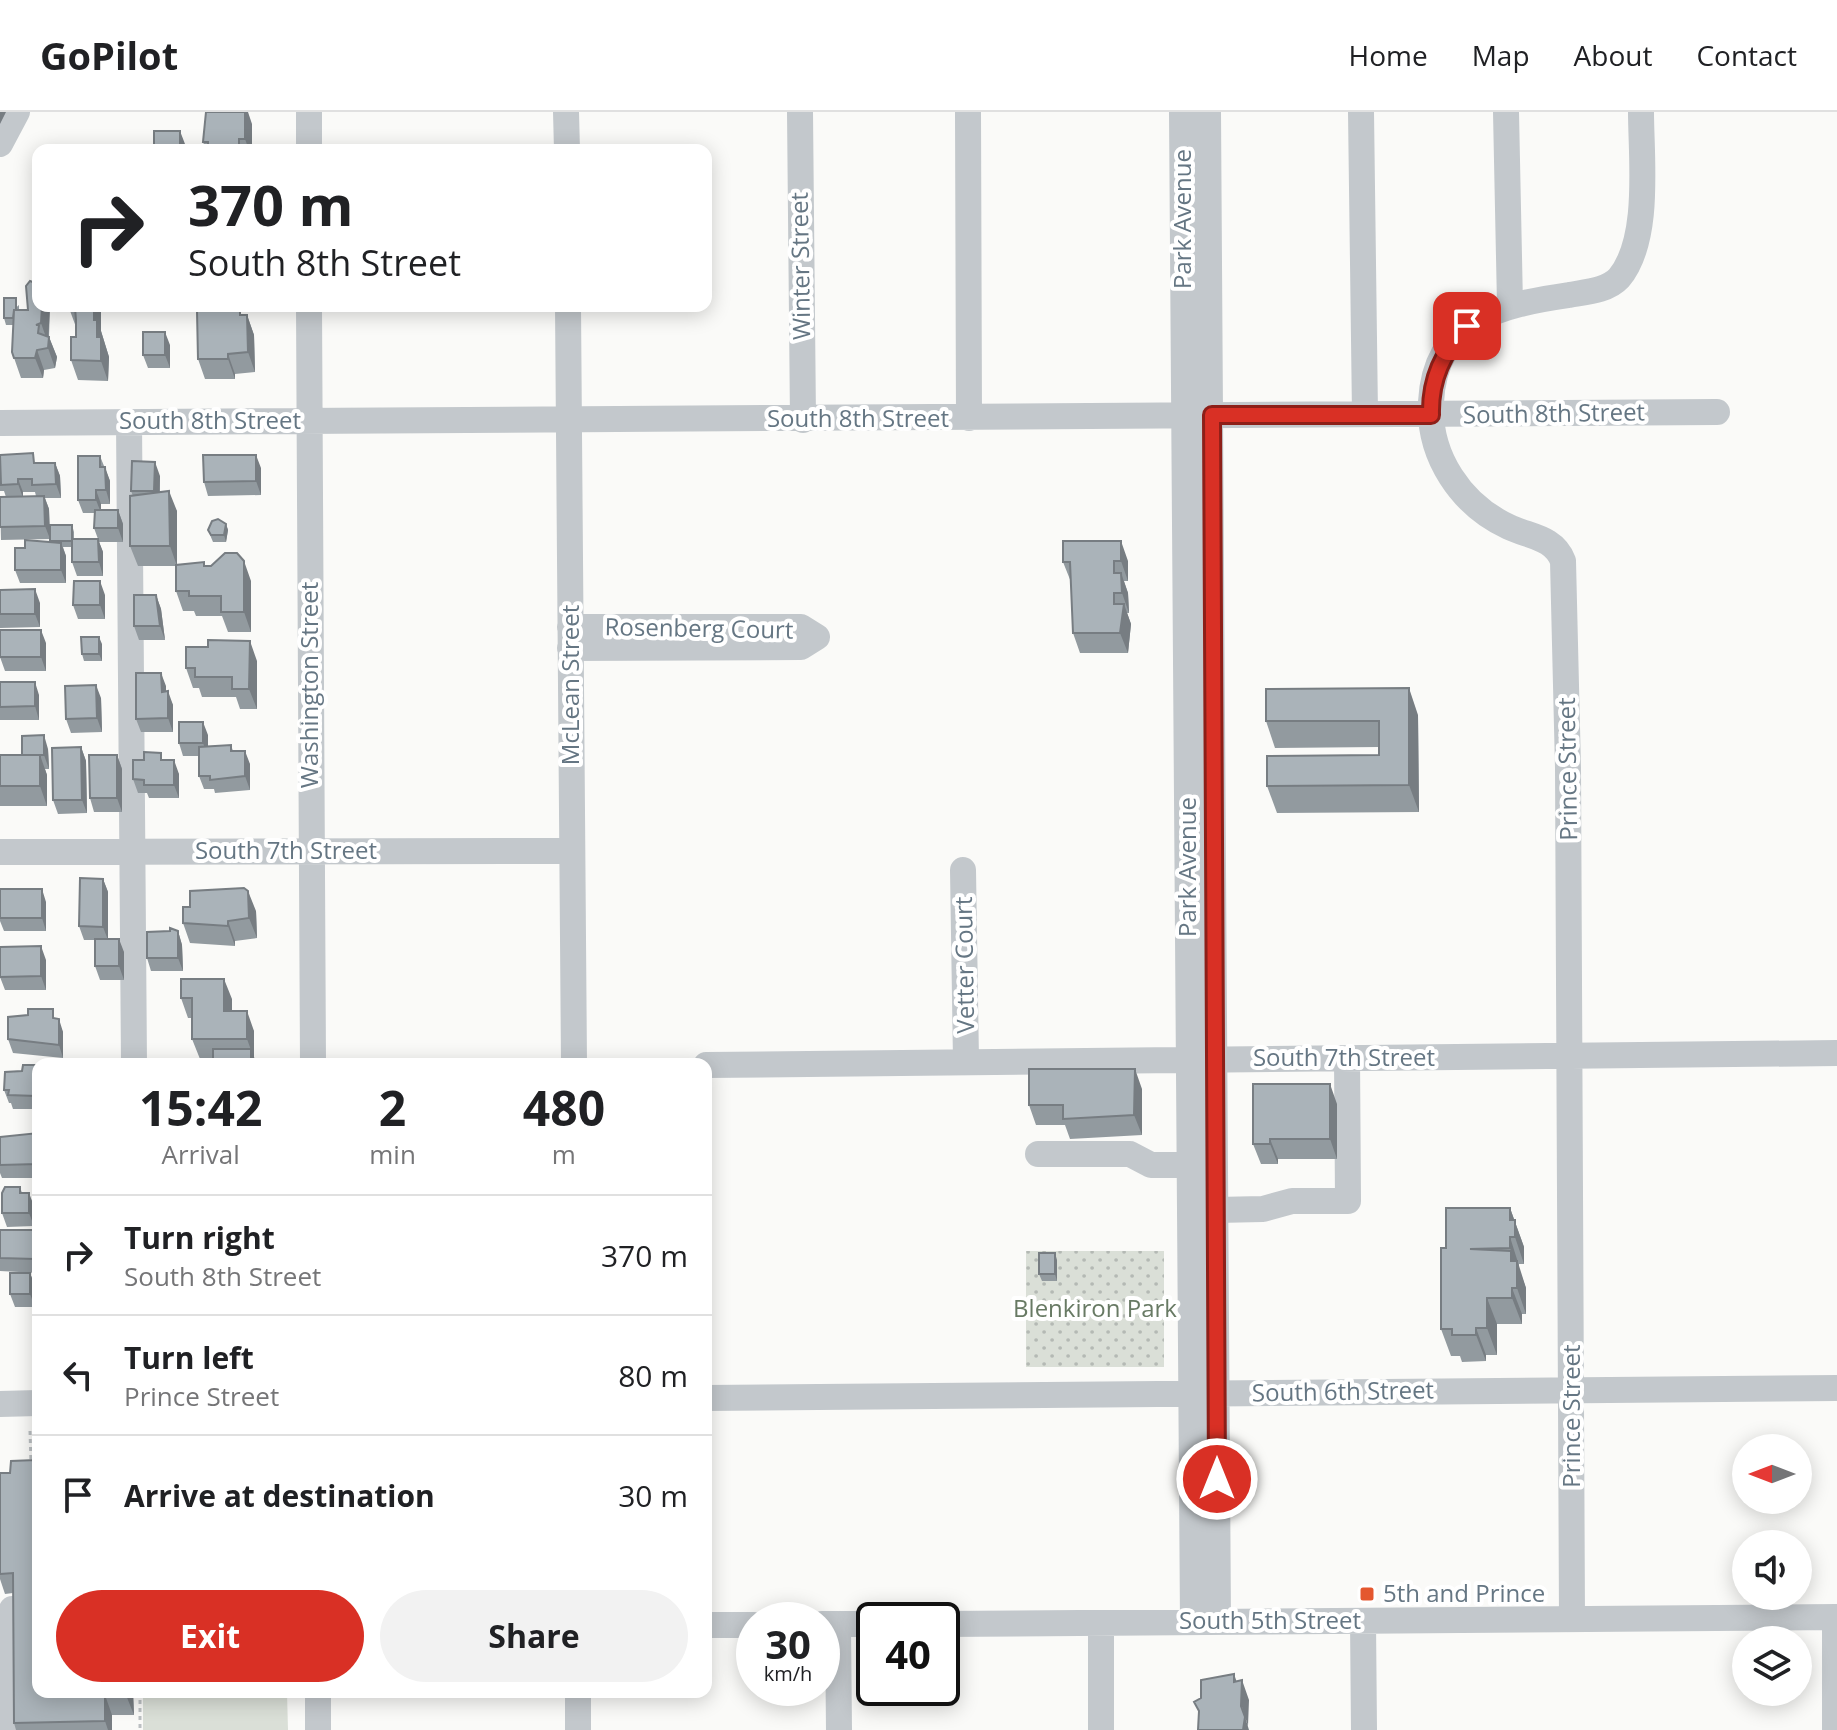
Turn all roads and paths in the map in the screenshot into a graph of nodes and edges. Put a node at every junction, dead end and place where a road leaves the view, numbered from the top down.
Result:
1 (17, 112) edge
2 (309, 112) edge
3 (566, 112) edge
4 (800, 112) edge
5 (968, 112) edge
6 (1182, 112) edge
7 (1208, 112) edge
8 (1361, 112) edge
9 (1506, 112) edge
10 (1641, 112) edge
11 (0, 144) edge
12 (309, 144) edge
13 (567, 144) edge
14 (1510, 305) junction
15 (309, 312) edge
16 (568, 312) edge
17 (1717, 412) dead end
18 (1365, 414) junction
19 (1212, 415) junction
20 (1431, 415) junction
21 (1184, 416) junction
22 (969, 418) junction
23 (309, 420) junction
24 (570, 420) junction
25 (803, 420) junction
26 (129, 422) junction
27 (0, 423) edge
28 (570, 638) junction
29 (311, 851) junction
30 (572, 851) junction
31 (0, 852) edge
32 (132, 852) junction
33 (963, 870) dead end
34 (1837, 1053) edge
35 (1569, 1057) junction
36 (134, 1058) edge
37 (313, 1058) edge
38 (574, 1058) edge
39 (1347, 1058) junction
40 (1202, 1059) junction
41 (966, 1061) junction
42 (712, 1065) edge
43 (1038, 1154) dead end
44 (1190, 1165) junction
45 (1216, 1210) junction
46 (1837, 1388) edge
47 (1572, 1390) junction
48 (1217, 1393) junction
49 (1191, 1394) junction
50 (712, 1398) edge
51 (32, 1403) edge
52 (0, 1404) edge
53 (30, 1431) dead end
54 (31, 1468) edge
55 (1836, 1617) edge
56 (1572, 1618) junction
57 (1363, 1621) junction
58 (8, 1622) edge
59 (1205, 1622) junction
60 (1101, 1623) junction
61 (960, 1624) edge
62 (712, 1625) edge
63 (736, 1625) edge
64 (140, 1698) edge
65 (318, 1698) edge
66 (578, 1698) edge
67 (837, 1706) edge
68 (133, 1711) dead end
69 (140, 1711) junction
70 (13, 1730) edge
71 (140, 1730) edge
72 (318, 1730) edge
73 (578, 1730) edge
74 (839, 1730) edge
75 (1101, 1730) edge
76 (1364, 1730) edge
77 (1835, 1730) edge

1 - 11 street
2 - 12 street
3 - 13 street
4 - 25 street, Winter Street
5 - 22 street
6 - 21 street, Park Avenue
7 - 19 street, Park Avenue
8 - 18 street
9 - 14 street
10 - 14 street, Prince Street
14 - 20 street, Prince Street
15 - 23 street, Washington Street
16 - 24 street, McLean Street
17 - 20 street, South 8th Street
18 - 19 street, South 8th Street
18 - 20 street, South 8th Street
19 - 21 street, South 8th Street
19 - 40 street, Park Avenue
20 - 35 street, Prince Street
21 - 22 street, South 8th Street
21 - 40 street, Park Avenue
22 - 25 street, South 8th Street
23 - 24 street, South 8th Street
23 - 26 street, South 8th Street
23 - 29 street, Washington Street
24 - 25 street, South 8th Street
24 - 28 street, McLean Street
26 - 27 street, South 8th Street
26 - 32 street
28 - 28 street, Rosenberg Court
28 - 30 street, McLean Street
29 - 30 street, South 7th Street
29 - 32 street, South 7th Street
29 - 37 street, Washington Street
30 - 38 street, McLean Street
31 - 32 street, South 7th Street
32 - 36 street
33 - 41 street, Vetter Court
34 - 35 street, South 7th Street
35 - 39 street, South 7th Street
35 - 47 street, Prince Street
39 - 40 street, South 7th Street
39 - 45 street
40 - 41 street, South 7th Street
40 - 44 street, Park Avenue
40 - 45 street, Park Avenue
41 - 42 street, South 7th Street
43 - 44 street
44 - 49 street, Park Avenue
45 - 48 street, Park Avenue
46 - 47 street, South 6th Street
47 - 48 street, South 6th Street
47 - 56 street, Prince Street
48 - 49 street, South 6th Street
48 - 59 street, Park Avenue
49 - 50 street, South 6th Street
49 - 59 street, Park Avenue
51 - 52 street
53 - 54 path
55 - 56 street, South 5th Street
55 - 77 street
56 - 57 street, South 5th Street
57 - 59 street, South 5th Street
57 - 76 street
58 - 70 street
59 - 60 street, South 5th Street
60 - 61 street, South 5th Street
60 - 75 street
62 - 63 street
64 - 69 path
65 - 72 street
66 - 73 street
67 - 74 street
68 - 69 path
69 - 71 path

